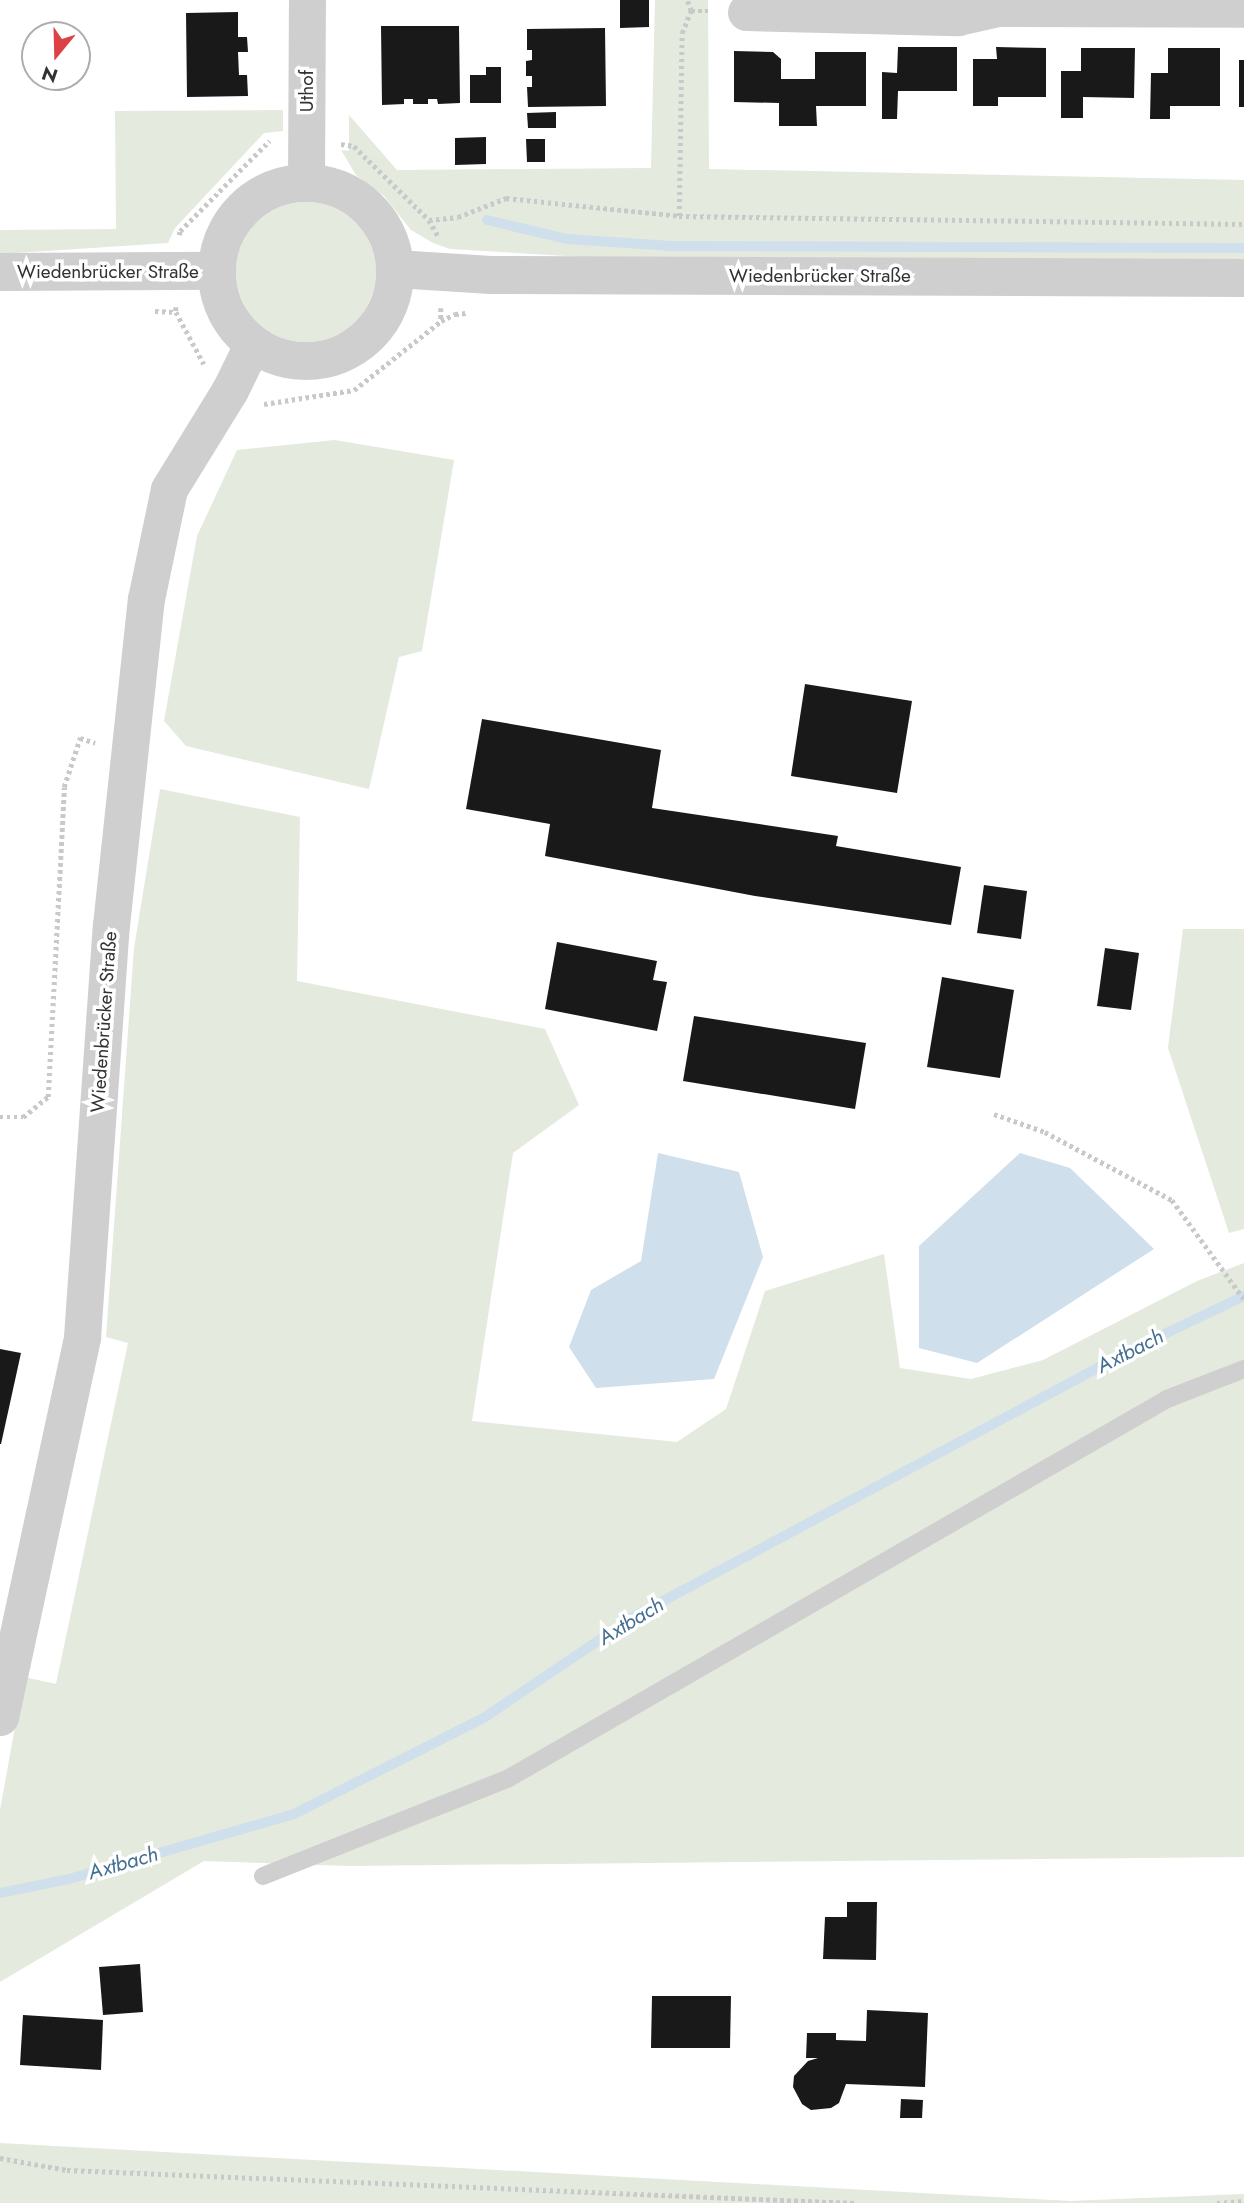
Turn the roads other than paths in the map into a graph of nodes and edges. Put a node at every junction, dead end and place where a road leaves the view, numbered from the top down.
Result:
1 (307, 0) edge
2 (868, 7) edge
3 (958, 8) edge
4 (1244, 9) edge
5 (746, 12) dead end
6 (306, 181) junction
7 (396, 269) junction
8 (215, 271) junction
9 (0, 272) edge
10 (1244, 278) edge
11 (252, 345) junction
12 (1244, 1368) edge
13 (0, 1717) edge
14 (263, 1876) dead end

1 - 6 street, Uthof
2 - 3 street
2 - 5 street
3 - 4 street
6 - 7 street
6 - 8 street
7 - 10 street, Wiedenbrücker Straße
7 - 11 street
8 - 9 street, Wiedenbrücker Straße
8 - 11 street
11 - 13 street, Wiedenbrücker Straße
12 - 14 lane

